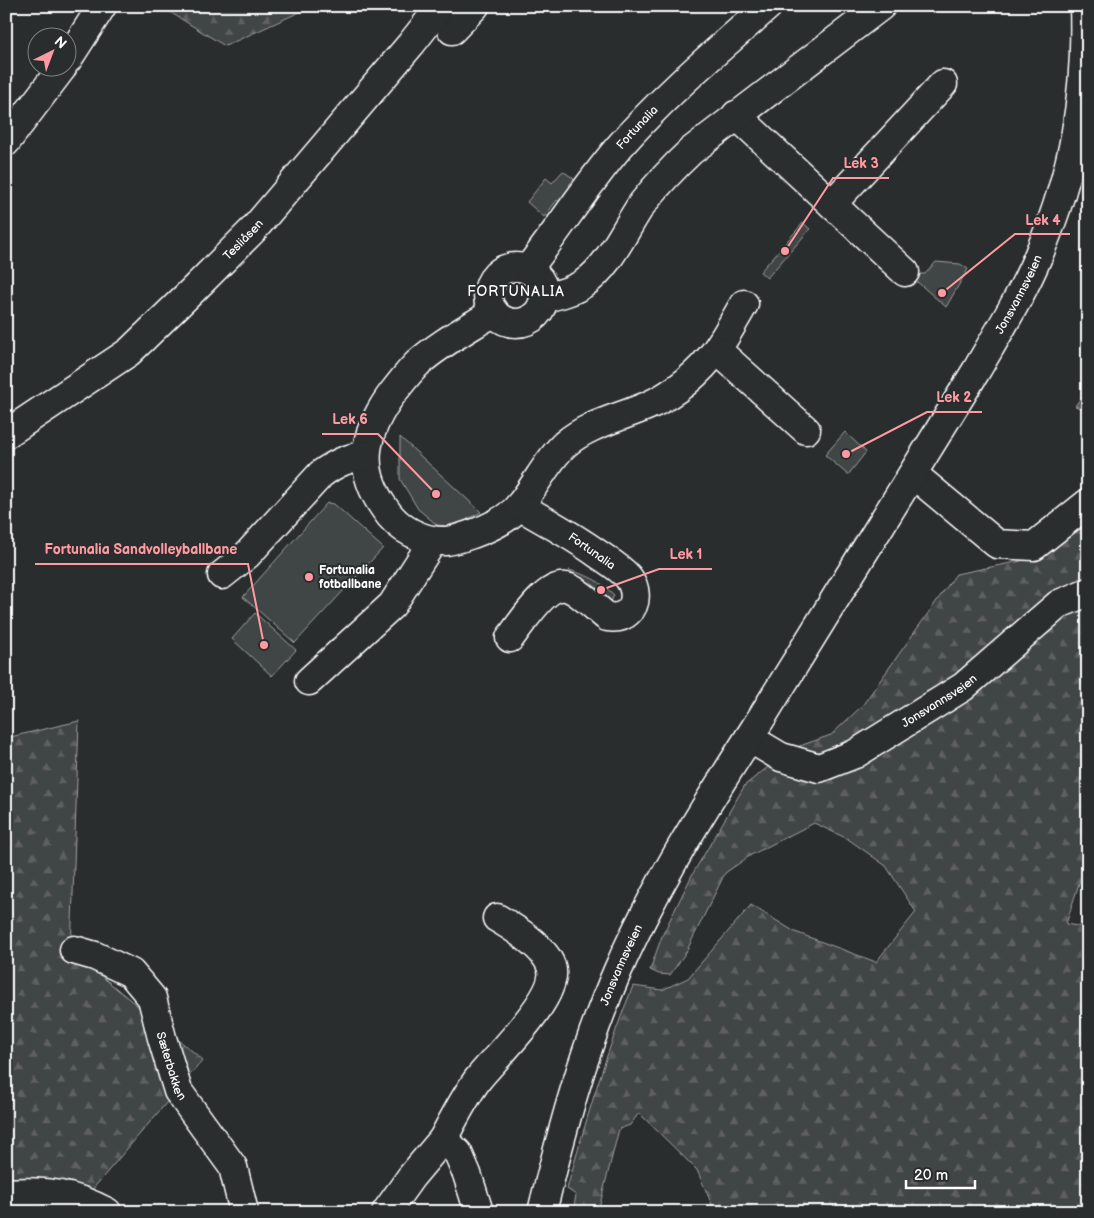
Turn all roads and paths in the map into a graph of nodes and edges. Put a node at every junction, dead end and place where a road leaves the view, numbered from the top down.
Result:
1 (102, 6) edge
2 (440, 6) edge
3 (475, 6) edge
4 (768, 6) edge
5 (881, 6) edge
6 (1084, 6) edge
7 (452, 30) dead end
8 (78, 43) edge
9 (54, 78) edge
10 (943, 84) dead end
11 (736, 116) junction
12 (6, 142) edge
13 (832, 204) junction
14 (528, 269) junction
15 (905, 272) dead end
16 (544, 298) junction
17 (744, 304) dead end
18 (494, 312) junction
19 (717, 350) junction
20 (806, 430) dead end
21 (6, 434) edge
22 (366, 455) junction
23 (913, 474) junction
24 (1088, 503) edge
25 (519, 506) junction
26 (433, 541) junction
27 (222, 575) dead end
28 (1088, 592) edge
29 (510, 638) dead end
30 (309, 681) dead end
31 (749, 738) junction
32 (497, 918) dead end
33 (74, 950) dead end
34 (443, 1139) junction
35 (6, 1193) edge
36 (107, 1212) edge
37 (244, 1212) edge
38 (386, 1212) edge
39 (479, 1212) edge
40 (542, 1212) edge

1 - 8 street
2 - 21 street, Tesliåsen
3 - 7 street
4 - 14 street, Fortunalia
5 - 11 street
6 - 23 street, Jonsvannsveien
9 - 12 street
10 - 13 street
11 - 13 street
11 - 16 street
13 - 15 street
14 - 16 street
14 - 18 street
16 - 18 street
17 - 19 street
18 - 22 street
19 - 20 street
19 - 25 street
22 - 26 street
22 - 27 street
23 - 24 street
23 - 31 street, Jonsvannsveien
25 - 26 street
25 - 29 street, Fortunalia
26 - 30 street
28 - 31 street, Jonsvannsveien
31 - 40 street, Jonsvannsveien
32 - 34 street
33 - 37 street, Sæterbakken
34 - 38 street
34 - 39 street
35 - 36 street

